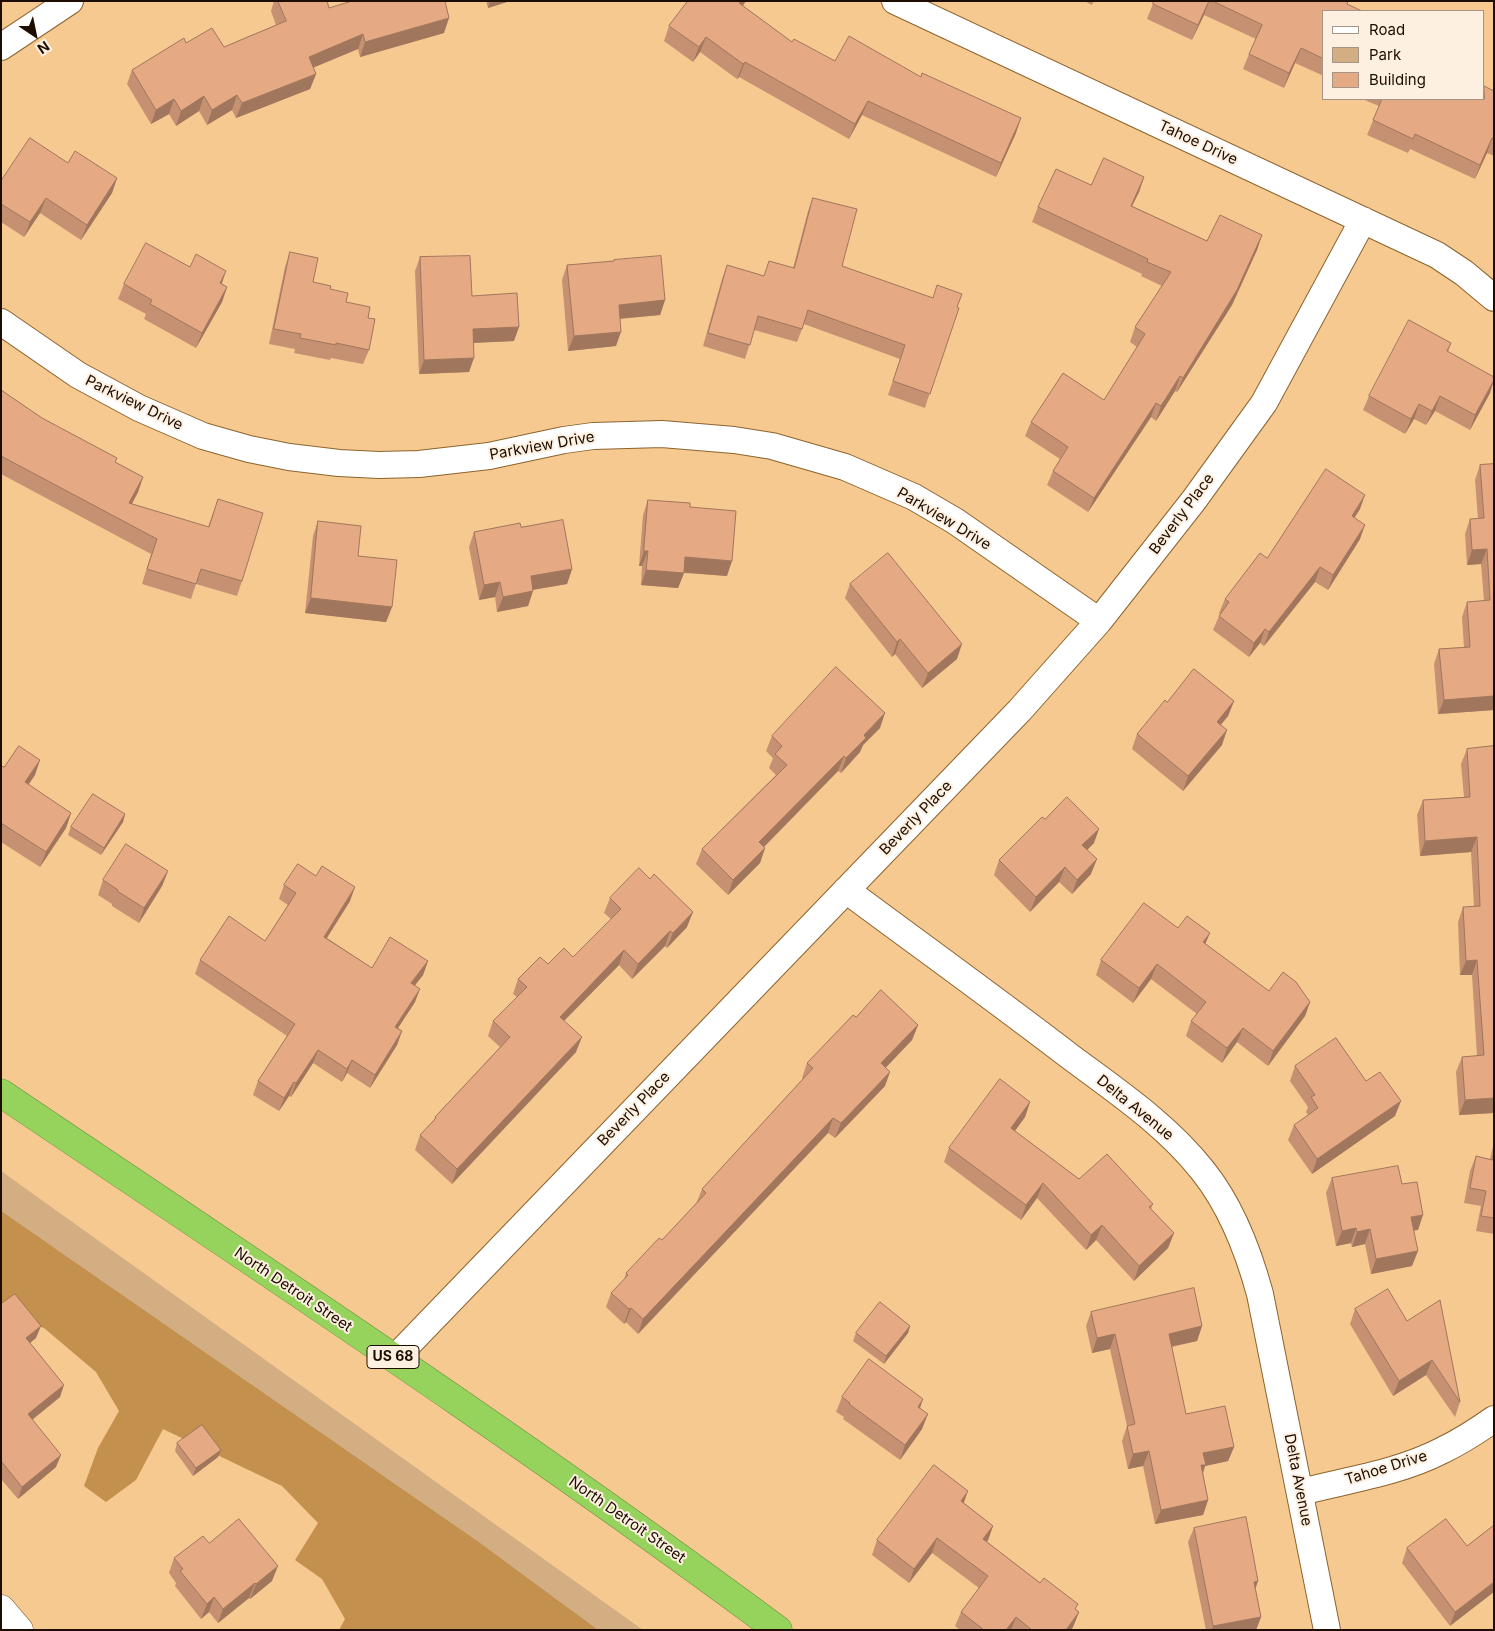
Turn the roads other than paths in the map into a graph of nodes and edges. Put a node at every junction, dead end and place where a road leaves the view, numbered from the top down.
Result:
1 (70, 1) edge
2 (895, 1) edge
3 (1, 47) edge
4 (1363, 220) junction
5 (1494, 298) edge
6 (1, 322) edge
7 (1099, 621) junction
8 (846, 890) junction
9 (1, 1093) edge
10 (395, 1358) junction
11 (1494, 1419) edge
12 (1300, 1492) junction
13 (1, 1609) edge
14 (19, 1630) edge
15 (778, 1630) edge
16 (1327, 1630) edge

1 - 3 street
2 - 4 street, Tahoe Drive
4 - 5 street, Tahoe Drive
4 - 7 street, Beverly Place
6 - 7 street, Parkview Drive
7 - 8 street, Beverly Place
8 - 10 street, Beverly Place
8 - 12 street, Delta Avenue
9 - 10 highway, North Detroit Street / US 68
10 - 15 highway, North Detroit Street / US 68
11 - 12 street, Tahoe Drive
12 - 16 street, Delta Avenue
13 - 14 street

